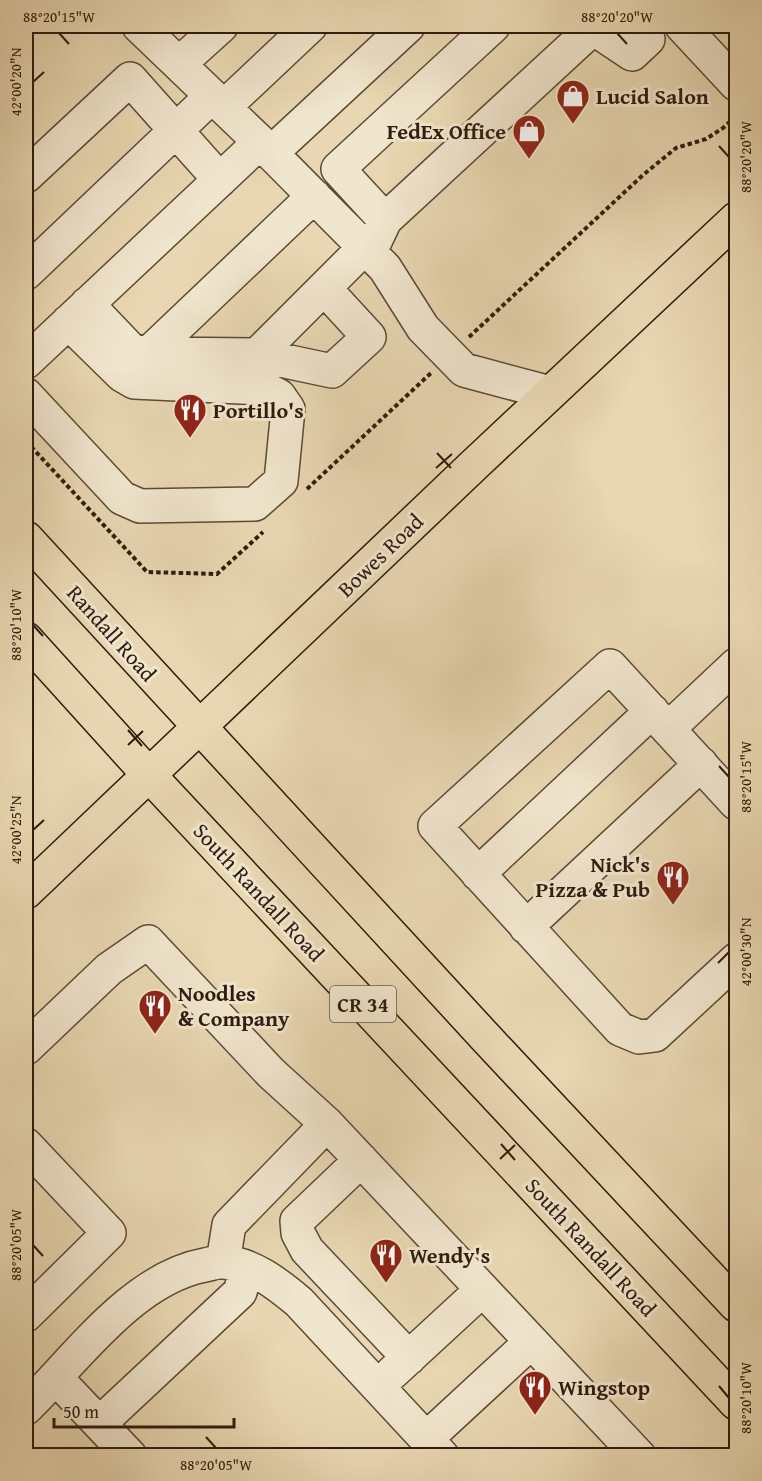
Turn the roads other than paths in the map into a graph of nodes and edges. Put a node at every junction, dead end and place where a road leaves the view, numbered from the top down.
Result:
1 (139, 26) edge
2 (221, 26) edge
3 (310, 26) edge
4 (408, 26) edge
5 (493, 26) edge
6 (682, 26) edge
7 (592, 27) edge
8 (648, 39) dead end
9 (179, 64) junction
10 (736, 84) edge
11 (218, 101) junction
12 (176, 131) junction
13 (266, 147) junction
14 (26, 176) edge
15 (220, 180) junction
16 (314, 196) junction
17 (736, 219) edge
18 (385, 220) junction
19 (361, 244) junction
20 (26, 273) edge
21 (324, 288) junction
22 (78, 313) junction
23 (28, 354) edge
24 (148, 354) junction
25 (257, 355) junction
26 (549, 393) junction
27 (26, 395) edge
28 (26, 538) edge
29 (26, 639) edge
30 (736, 665) edge
31 (661, 719) junction
32 (199, 729) junction
33 (701, 764) junction
34 (150, 775) junction
35 (736, 803) edge
36 (478, 874) junction
37 (26, 892) edge
38 (526, 927) junction
39 (736, 960) edge
40 (26, 1048) edge
41 (327, 1124) junction
42 (26, 1145) edge
43 (361, 1160) junction
44 (235, 1265) junction
45 (482, 1290) junction
46 (736, 1305) edge
47 (26, 1315) edge
48 (531, 1342) junction
49 (409, 1358) junction
50 (56, 1378) junction
51 (377, 1387) junction
52 (736, 1403) edge
53 (26, 1408) edge
54 (100, 1424) junction
55 (434, 1448) edge
56 (130, 1455) edge
57 (639, 1455) edge

1 - 9 street
2 - 9 street
3 - 11 street
4 - 13 street
5 - 18 street
6 - 10 street
7 - 8 street
7 - 18 street
9 - 11 street
11 - 12 street
11 - 13 street
12 - 14 street
12 - 15 street
12 - 20 street
13 - 15 street
13 - 16 street
15 - 22 street
16 - 19 street
16 - 24 street
17 - 26 main road, Bowes Road
18 - 19 street
19 - 21 street
19 - 26 street
21 - 25 street
21 - 25 street
22 - 23 street
22 - 24 street
22 - 27 street
24 - 25 street
26 - 32 main road, Bowes Road
28 - 32 main road, Randall Road / CR 34
29 - 34 main road, CR 34
30 - 31 street
31 - 33 street
31 - 36 street
31 - 36 street
32 - 34 main road, Bowes Road
32 - 46 main road, CR 34
33 - 35 street
33 - 38 street
34 - 37 main road, Bowes Road
34 - 52 main road, South Randall Road / CR 34
36 - 38 street
38 - 39 street
40 - 41 street
41 - 43 street
41 - 44 street
42 - 47 street
43 - 45 street
43 - 49 street
44 - 50 street
44 - 51 street
44 - 54 street
45 - 48 street
45 - 49 street
48 - 55 street
48 - 57 street
49 - 51 street
50 - 53 street
50 - 54 street
51 - 55 street
54 - 56 street

